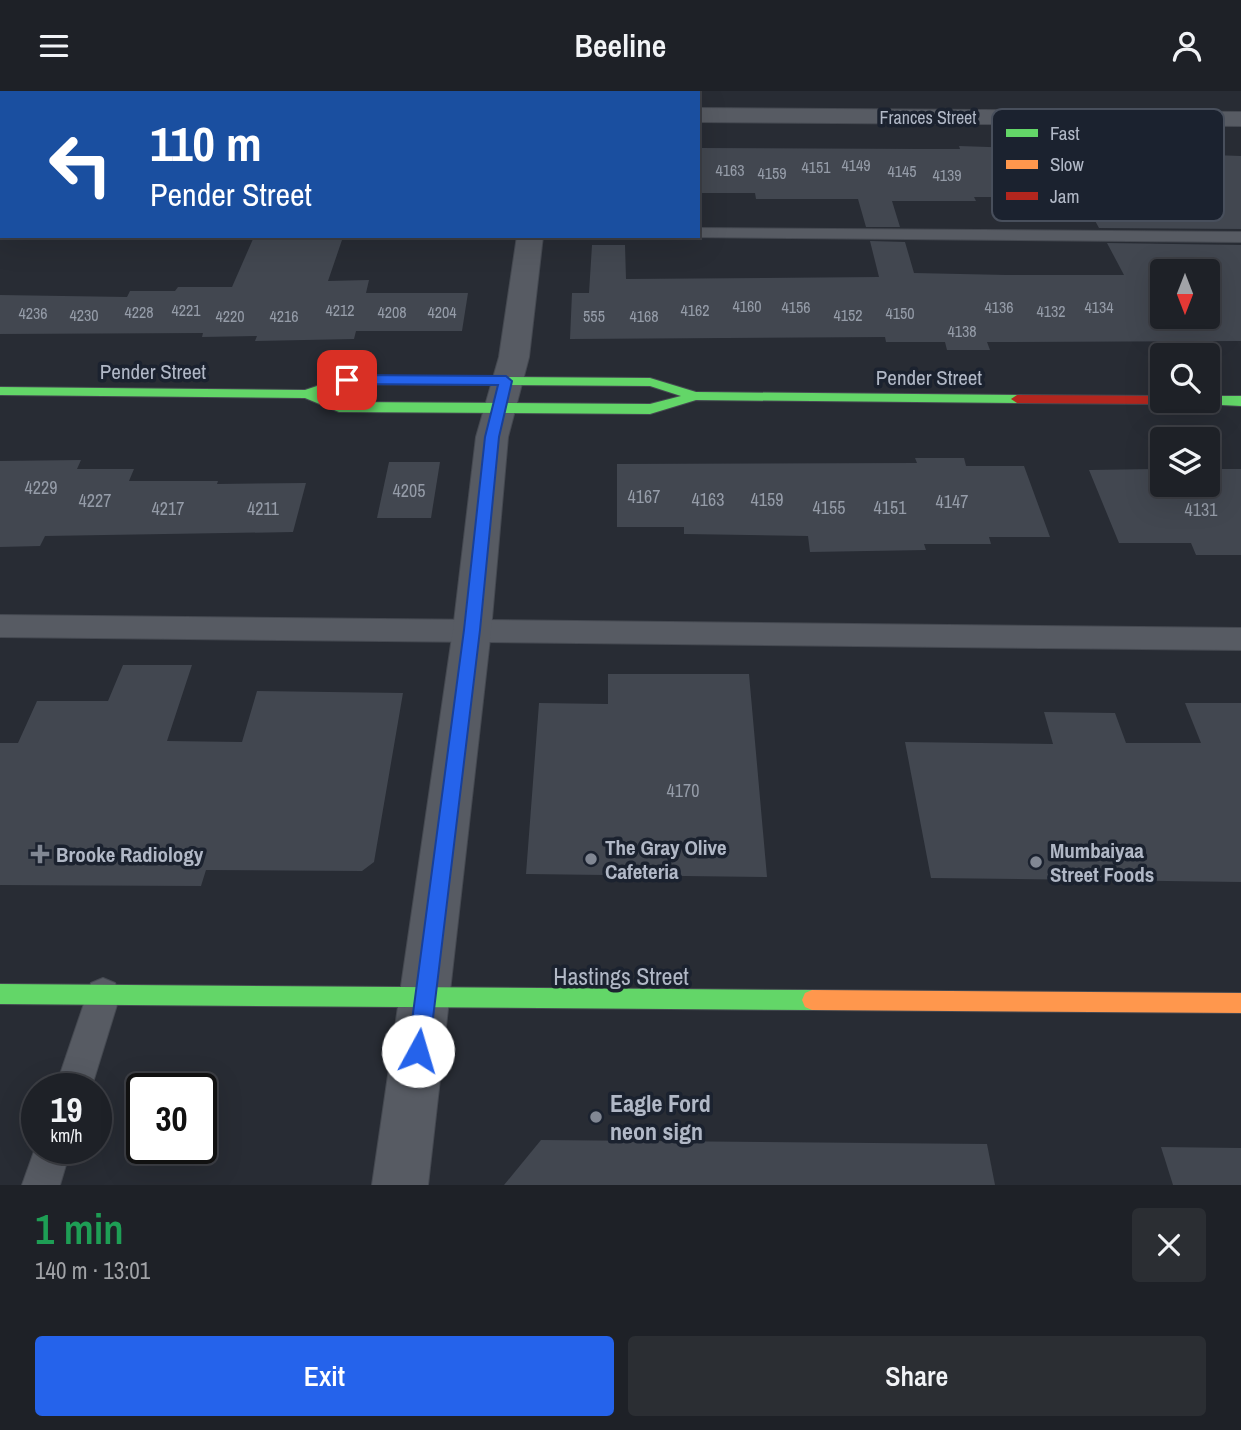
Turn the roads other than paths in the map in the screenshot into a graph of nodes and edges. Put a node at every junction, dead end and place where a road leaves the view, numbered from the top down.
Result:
1 (700, 115) edge
2 (992, 117) edge
3 (700, 233) edge
4 (1241, 237) edge
5 (530, 238) edge
6 (0, 391) edge
7 (306, 394) junction
8 (503, 394) junction
9 (696, 396) junction
10 (1150, 400) edge
11 (1220, 401) edge
12 (1241, 401) edge
13 (0, 626) edge
14 (472, 630) junction
15 (1241, 639) edge
16 (0, 994) edge
17 (103, 995) junction
18 (424, 998) junction
19 (1241, 1003) edge
20 (78, 1073) edge
21 (48, 1164) edge
22 (41, 1185) edge
23 (400, 1185) edge

1 - 2 street, Frances Street
3 - 4 lane
5 - 8 street
6 - 7 street, Pender Street
7 - 8 street, Pender Street
7 - 8 street, Pender Street
8 - 9 street, Pender Street
8 - 9 street, Pender Street
8 - 14 street
9 - 10 street, Pender Street
11 - 12 street
13 - 14 lane
14 - 15 lane
14 - 18 street
16 - 17 street, Hastings Street
17 - 18 street, Hastings Street
17 - 20 lane
18 - 19 street, Hastings Street
18 - 23 street
21 - 22 lane

